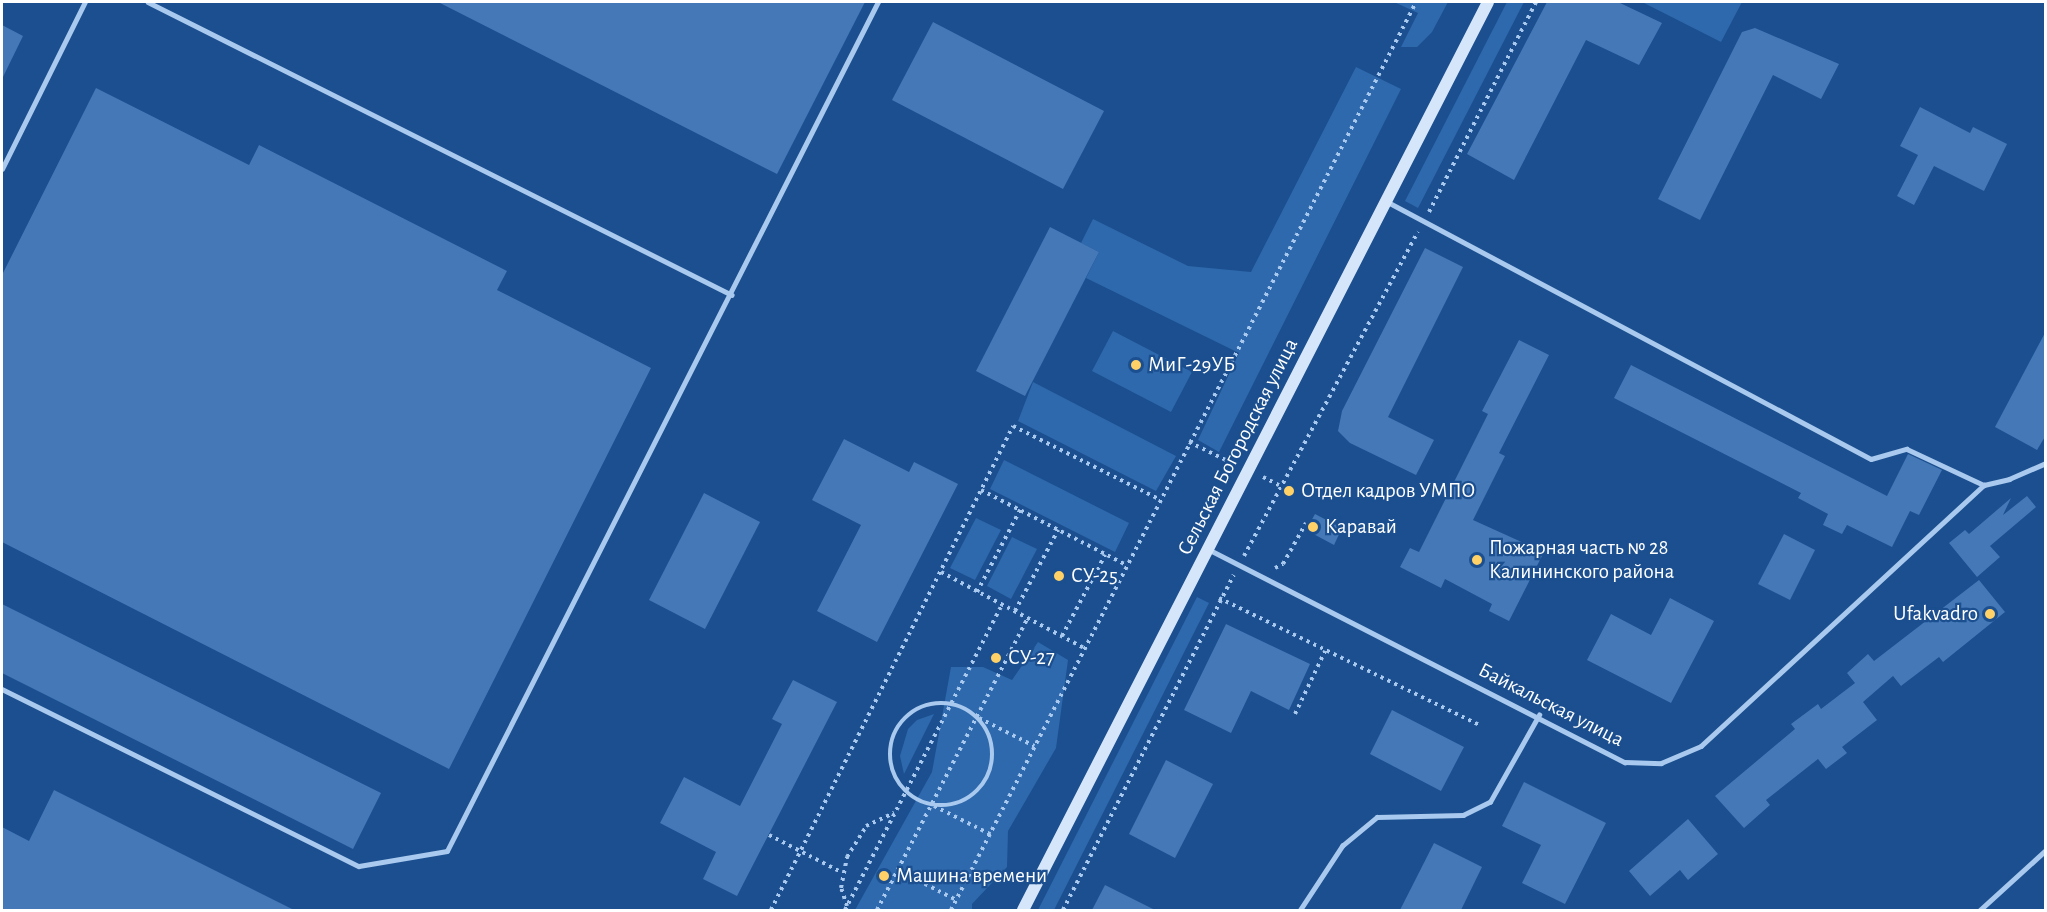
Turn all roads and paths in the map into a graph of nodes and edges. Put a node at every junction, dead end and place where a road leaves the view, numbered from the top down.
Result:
1 (85, 2) edge
2 (148, 2) edge
3 (879, 2) edge
4 (1416, 2) edge
5 (1488, 2) edge
6 (1536, 2) edge
7 (2, 169) edge
8 (1386, 201) junction
9 (1425, 219) junction
10 (732, 295) junction
11 (2046, 463) edge
12 (1984, 485) junction
13 (981, 490) junction
14 (1160, 499) junction
15 (1020, 510) junction
16 (1305, 523) dead end
17 (1058, 530) junction
18 (1208, 549) junction
19 (1245, 554) junction
20 (1105, 555) junction
21 (1254, 559) dead end
22 (1263, 564) dead end
23 (1126, 565) junction
24 (1241, 565) junction
25 (941, 572) junction
26 (977, 592) junction
27 (1219, 598) junction
28 (1002, 604) junction
29 (1015, 611) junction
30 (1028, 618) junction
31 (1062, 636) junction
32 (1084, 648) junction
33 (1325, 651) junction
34 (2, 689) edge
35 (950, 704) junction
36 (1295, 714) dead end
37 (1539, 715) junction
38 (977, 717) junction
39 (1482, 726) dead end
40 (1034, 746) junction
41 (906, 791) junction
42 (932, 804) junction
43 (895, 813) junction
44 (990, 834) junction
45 (769, 835) dead end
46 (2046, 850) edge
47 (801, 852) junction
48 (898, 870) junction
49 (841, 872) junction
50 (956, 900) junction
51 (846, 908) edge
52 (771, 910) edge
53 (877, 910) edge
54 (951, 910) edge
55 (1023, 910) edge
56 (1063, 910) edge
57 (1300, 910) edge
58 (1980, 910) edge

1 - 7 lane
2 - 10 lane
3 - 10 lane
4 - 14 path
5 - 8 main road, Сельская Богородская улица
6 - 9 path
8 - 9 lane
8 - 18 main road, Сельская Богородская улица
9 - 12 lane
9 - 19 path
10 - 34 lane
11 - 12 lane
12 - 37 lane, Байкальская улица
13 - 14 path
13 - 15 path
13 - 25 path
14 - 23 path
15 - 17 path
15 - 26 path
16 - 22 path
17 - 20 path
17 - 29 path
18 - 24 lane, Байкальская улица
18 - 55 main road, Сельская Богородская улица
19 - 21 path
19 - 24 path
20 - 23 path
20 - 31 path
23 - 32 path
24 - 27 path
24 - 37 lane, Байкальская улица
25 - 26 path
25 - 47 path
26 - 28 path
27 - 33 path
27 - 56 path
28 - 29 path
28 - 35 path
29 - 30 path
30 - 31 path
30 - 38 path
31 - 32 path
32 - 40 path
33 - 36 path
33 - 39 path
35 - 38 path
35 - 41 path
35 - 41 path
37 - 57 lane
38 - 40 path
38 - 42 path
38 - 42 path
40 - 44 path
41 - 42 path
41 - 43 path
42 - 44 path
42 - 48 path
43 - 49 path
43 - 51 path
44 - 50 path
45 - 47 path
46 - 58 lane
47 - 49 path
47 - 52 path
48 - 50 path
48 - 53 path
49 - 51 path
50 - 54 path

